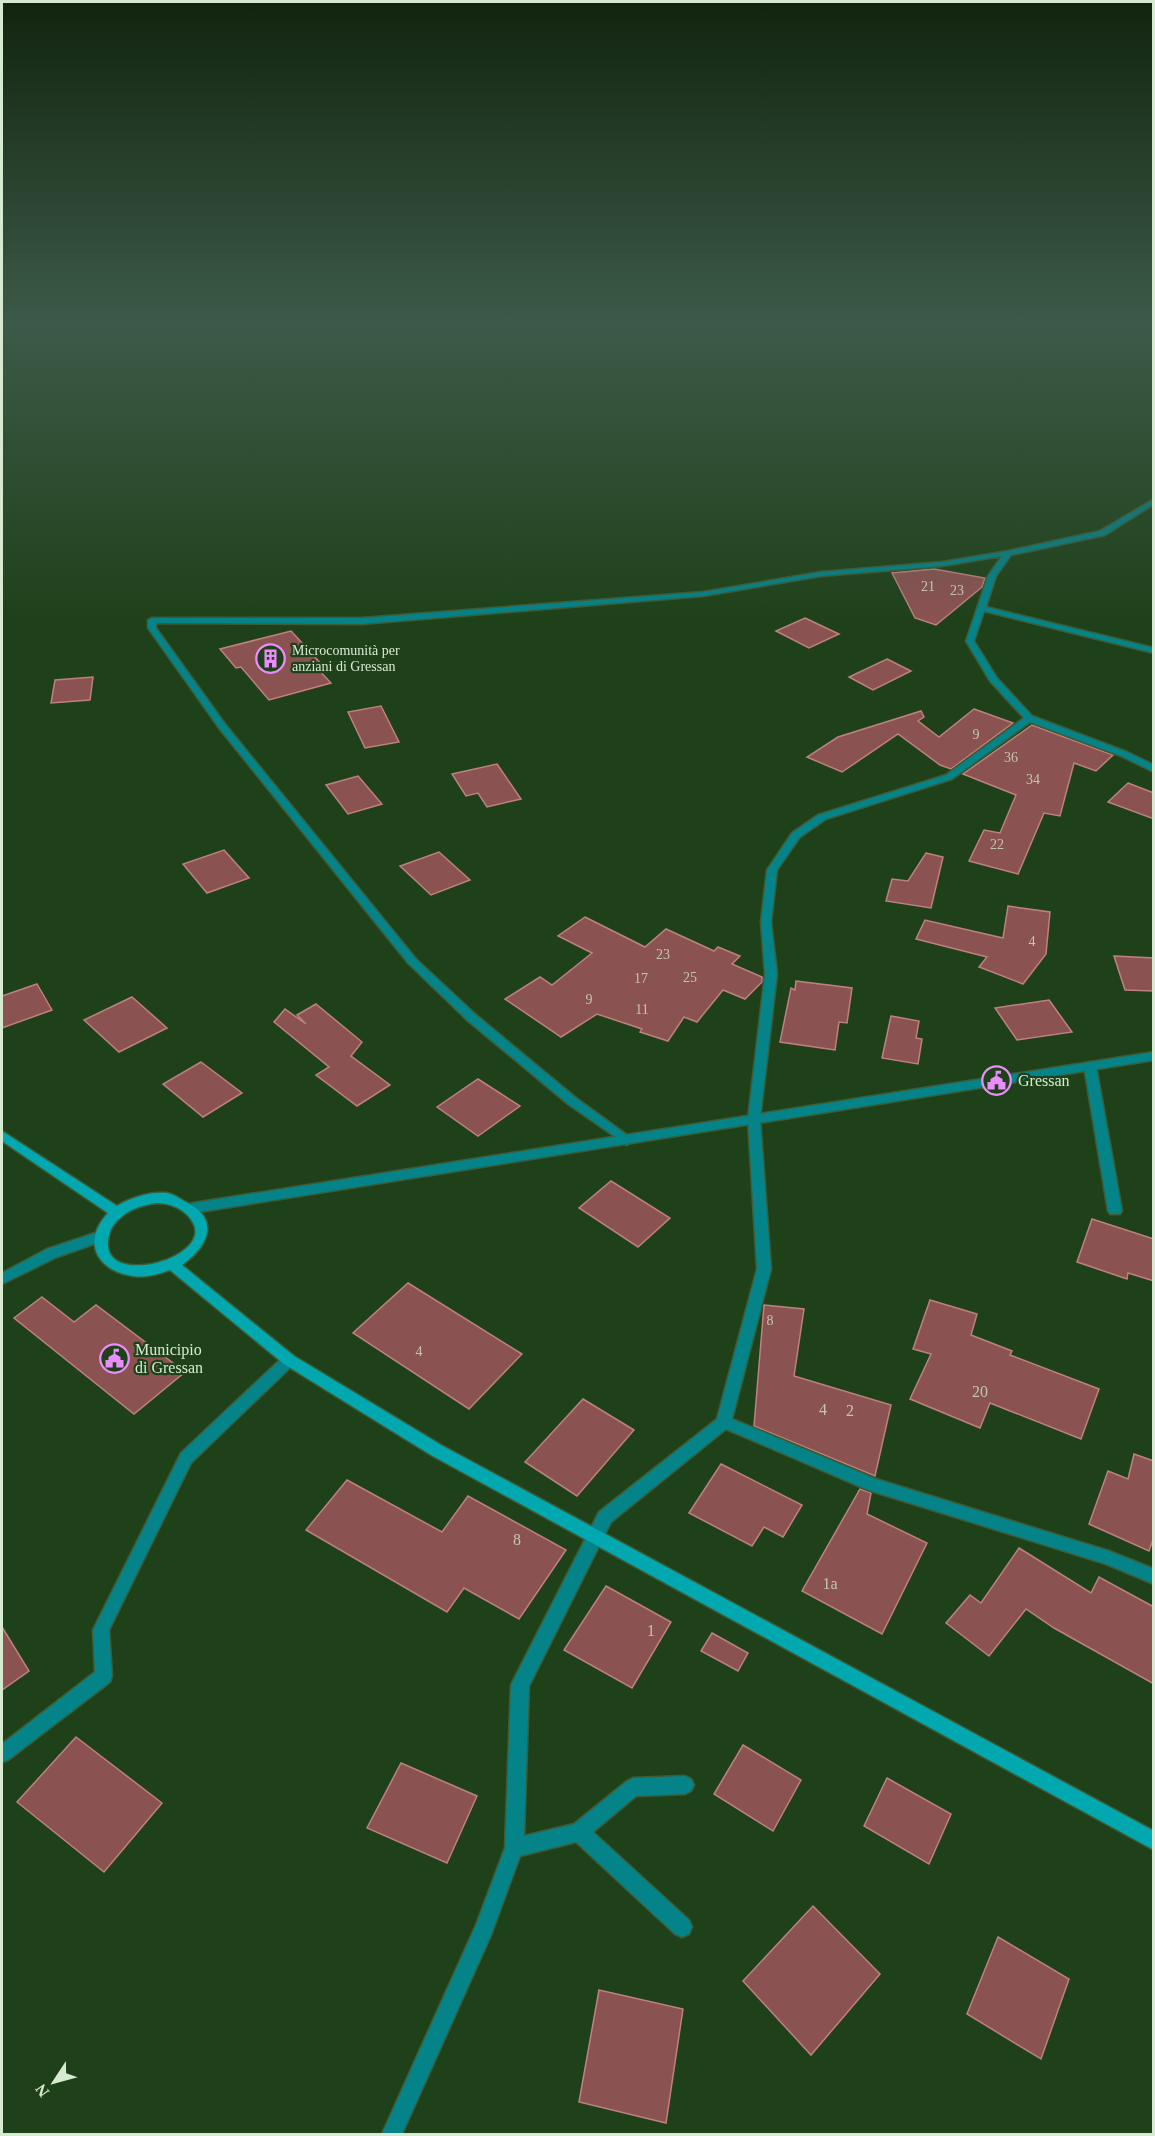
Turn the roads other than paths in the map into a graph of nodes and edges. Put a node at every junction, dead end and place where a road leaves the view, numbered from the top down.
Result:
1 (1154, 501) edge
2 (1140, 509) junction
3 (1154, 512) edge
4 (1008, 553) junction
5 (981, 609) junction
6 (1154, 651) edge
7 (1029, 718) junction
8 (1154, 769) edge
9 (1154, 1056) edge
10 (1090, 1066) junction
11 (754, 1119) junction
12 (2, 1135) edge
13 (627, 1141) junction
14 (193, 1208) junction
15 (1115, 1211) dead end
16 (117, 1213) junction
17 (101, 1236) junction
18 (173, 1265) junction
19 (2, 1279) edge
20 (289, 1360) junction
21 (724, 1422) junction
22 (596, 1537) junction
23 (1154, 1577) edge
24 (2, 1754) edge
25 (685, 1785) dead end
26 (579, 1832) junction
27 (1154, 1840) edge
28 (514, 1848) junction
29 (682, 1927) dead end
30 (392, 2134) edge

1 - 2 street
2 - 3 street
2 - 4 street
4 - 5 street
4 - 13 street
5 - 6 street
5 - 7 street
7 - 8 street
7 - 11 street
9 - 10 street
10 - 11 street
10 - 15 street
11 - 13 street
11 - 21 street
12 - 16 main road
13 - 14 street
14 - 16 main road
14 - 18 main road
16 - 17 main road
17 - 18 main road
17 - 19 street
18 - 20 main road
20 - 22 main road
20 - 24 street
21 - 22 street
21 - 23 street
22 - 27 main road
22 - 28 street
25 - 26 street
26 - 28 street
26 - 29 street
28 - 30 street

